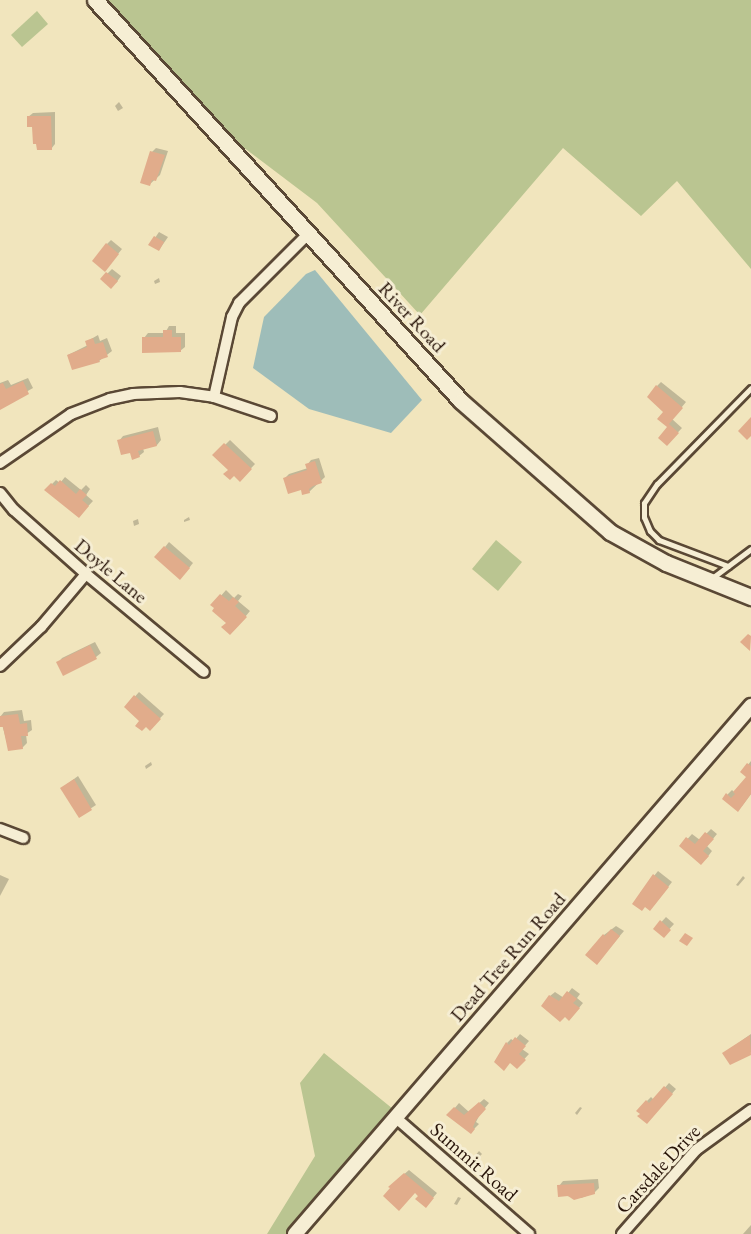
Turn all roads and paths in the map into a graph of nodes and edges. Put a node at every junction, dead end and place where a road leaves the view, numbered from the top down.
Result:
1 (95, 0) edge
2 (308, 234) junction
3 (751, 388) edge
4 (214, 397) junction
5 (272, 416) dead end
6 (0, 463) edge
7 (0, 493) edge
8 (751, 549) edge
9 (728, 566) junction
10 (86, 574) junction
11 (708, 581) junction
12 (751, 597) edge
13 (0, 666) edge
14 (204, 672) dead end
15 (751, 706) edge
16 (0, 829) edge
17 (23, 838) dead end
18 (751, 1110) edge
19 (395, 1117) junction
20 (295, 1234) edge
21 (529, 1234) edge
22 (622, 1234) edge

1 - 2 main road, River Road
2 - 4 street
2 - 11 main road, River Road
3 - 9 lane
4 - 5 street
4 - 6 street
7 - 10 street, Doyle Lane
8 - 9 lane
9 - 11 lane
10 - 13 street
10 - 14 street, Doyle Lane
11 - 12 main road, River Road
15 - 19 street, Dead Tree Run Road
16 - 17 street
18 - 22 street, Carsdale Drive
19 - 20 street, Dead Tree Run Road
19 - 21 street, Summit Road

